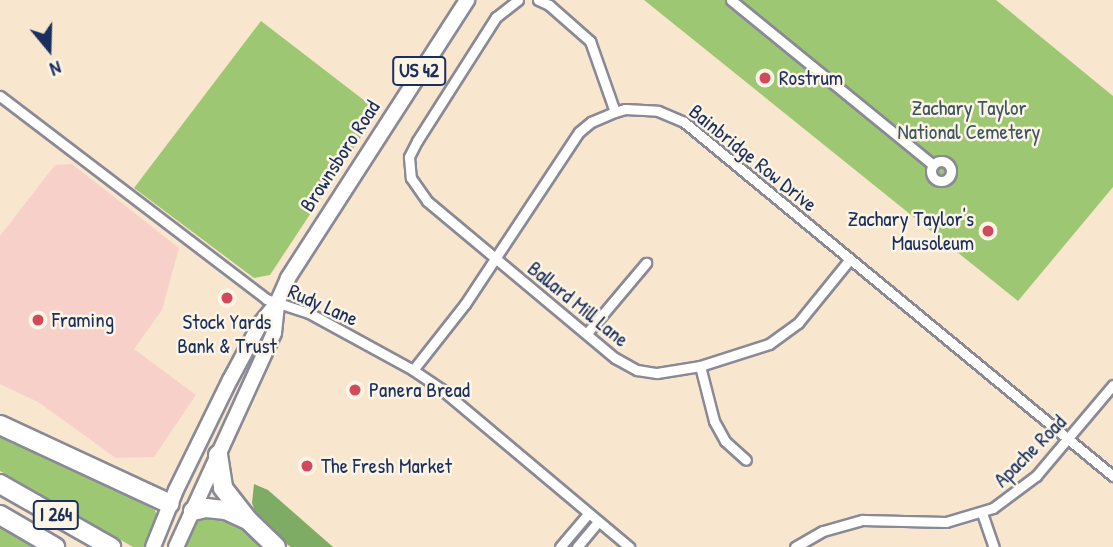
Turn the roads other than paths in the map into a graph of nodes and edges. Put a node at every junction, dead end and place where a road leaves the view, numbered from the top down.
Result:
1 (467, 0) edge
2 (517, 0) edge
3 (538, 0) edge
4 (731, 0) edge
5 (0, 96) edge
6 (615, 112) junction
7 (933, 165) dead end
8 (495, 258) junction
9 (850, 259) junction
10 (646, 263) dead end
11 (277, 303) junction
12 (587, 333) junction
13 (700, 366) junction
14 (413, 370) junction
15 (1113, 385) edge
16 (0, 425) edge
17 (1069, 439) junction
18 (218, 455) junction
19 (746, 460) dead end
20 (1113, 476) edge
21 (0, 484) edge
22 (170, 504) junction
23 (193, 511) junction
24 (982, 513) junction
25 (588, 514) junction
26 (0, 515) edge
27 (248, 520) junction
28 (598, 522) junction
29 (155, 541) edge
30 (55, 547) edge
31 (111, 547) edge
32 (176, 547) edge
33 (276, 547) edge
34 (560, 547) edge
35 (577, 547) edge
36 (629, 547) edge
37 (795, 547) edge
38 (994, 547) edge

1 - 11 main road, Brownsboro Road / US 42
2 - 8 street, Ballard Mill Lane
3 - 6 street
4 - 7 street
5 - 11 street, Rudy Lane
6 - 8 street, Bainbridge Row Drive
6 - 9 street, Bainbridge Row Drive
8 - 12 street, Ballard Mill Lane
8 - 14 street, Bainbridge Row Drive
9 - 13 street, Ballard Mill Lane
9 - 17 street, Bainbridge Row Drive
10 - 12 street
11 - 14 street, Rudy Lane
11 - 18 main road, Brownsboro Road / US 42
11 - 22 main road, Brownsboro Road / US 42
12 - 13 street, Ballard Mill Lane
13 - 19 street
14 - 25 street, Rudy Lane
15 - 17 street, Apache Road
16 - 22 highway
17 - 20 street, Bainbridge Row Drive
17 - 24 street, Apache Road
18 - 23 main road, Brownsboro Road / US 42
18 - 27 highway
21 - 31 highway, I 264
22 - 23 main road
22 - 29 main road, Brownsboro Road / US 42
23 - 27 highway
23 - 32 main road, Brownsboro Road / US 42
24 - 37 street, Apache Road
24 - 38 street
25 - 28 street, Rudy Lane
25 - 34 street
26 - 30 highway, I 264
27 - 33 highway
28 - 35 street
28 - 36 street, Rudy Lane

